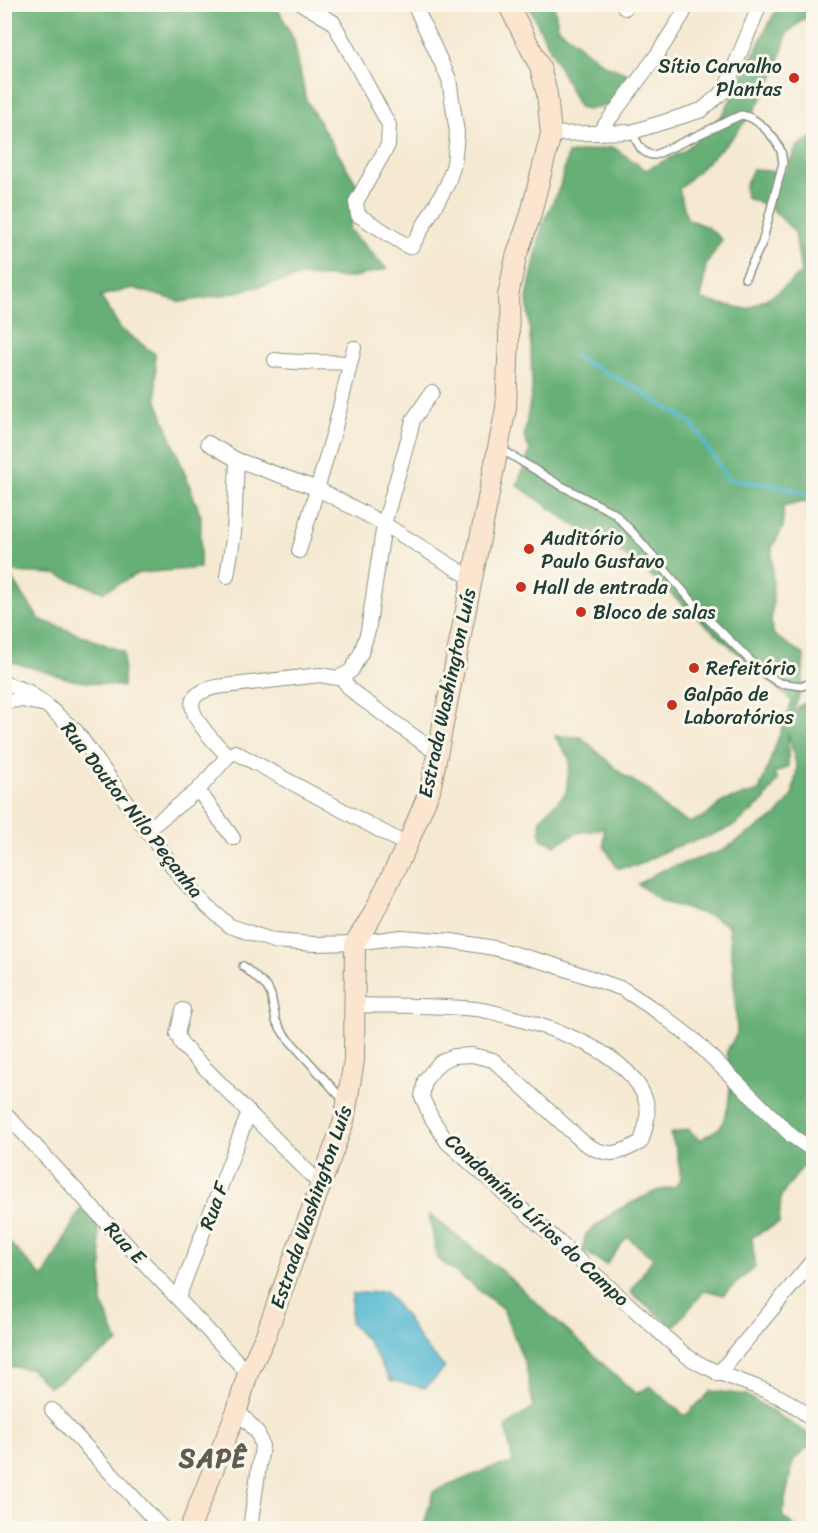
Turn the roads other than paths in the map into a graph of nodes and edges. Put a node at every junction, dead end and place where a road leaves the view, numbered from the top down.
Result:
1 (302, 4) edge
2 (414, 4) edge
3 (508, 4) edge
4 (687, 4) edge
5 (760, 4) edge
6 (632, 132) junction
7 (599, 133) junction
8 (551, 134) junction
9 (745, 278) dead end
10 (354, 348) dead end
11 (274, 360) dead end
12 (350, 363) junction
13 (432, 392) dead end
14 (208, 443) dead end
15 (499, 448) junction
16 (237, 460) junction
17 (318, 489) junction
18 (384, 525) junction
19 (299, 551) dead end
20 (227, 576) dead end
21 (471, 578) junction
22 (341, 677) junction
23 (813, 682) edge
24 (4, 683) edge
25 (4, 701) edge
26 (46, 705) junction
27 (437, 753) junction
28 (228, 756) junction
29 (198, 790) junction
30 (147, 830) junction
31 (233, 838) dead end
32 (408, 845) junction
33 (355, 943) junction
34 (243, 966) dead end
35 (356, 1005) junction
36 (183, 1010) dead end
37 (348, 1104) junction
38 (4, 1112) edge
39 (249, 1112) junction
40 (813, 1151) edge
41 (321, 1185) junction
42 (813, 1259) edge
43 (178, 1298) junction
44 (248, 1373) junction
45 (718, 1374) junction
46 (52, 1410) dead end
47 (237, 1410) junction
48 (813, 1422) edge
49 (162, 1528) edge
50 (190, 1528) edge
51 (250, 1528) edge

1 - 2 street
3 - 8 street, Estrada Washington Luís
4 - 7 street
5 - 6 street
6 - 7 street
6 - 9 lane
7 - 8 street
8 - 15 street, Estrada Washington Luís
10 - 12 street
11 - 12 street
12 - 17 street
13 - 18 street
14 - 16 street
15 - 21 street, Estrada Washington Luís
15 - 23 lane
16 - 17 street
16 - 20 street
17 - 18 street
17 - 19 street
18 - 21 street
18 - 22 street
21 - 27 street, Estrada Washington Luís
22 - 27 street
22 - 28 street
24 - 26 street, Rua Doutor Nilo Peçanha
25 - 26 street, Rua Doutor Nilo Peçanha
26 - 30 street, Rua Doutor Nilo Peçanha
27 - 32 street, Estrada Washington Luís
28 - 29 street
28 - 32 street
29 - 30 street
29 - 31 street
30 - 33 street, Rua Doutor Nilo Peçanha
32 - 33 street, Estrada Washington Luís
33 - 35 street, Estrada Washington Luís
33 - 40 street, Rua Doutor Nilo Peçanha
34 - 37 lane
35 - 37 street, Estrada Washington Luís
35 - 45 street, Condomínio Lírios do Campo
36 - 39 street
37 - 41 street, Estrada Washington Luís
38 - 43 street, Rua E
39 - 41 street
39 - 43 street, Rua F
41 - 44 street, Estrada Washington Luís
42 - 45 street
43 - 44 street, Rua E
44 - 47 street, Estrada Washington Luís
45 - 48 street, Condomínio Lírios do Campo
46 - 49 street
47 - 50 street, Estrada Washington Luís
47 - 51 street

